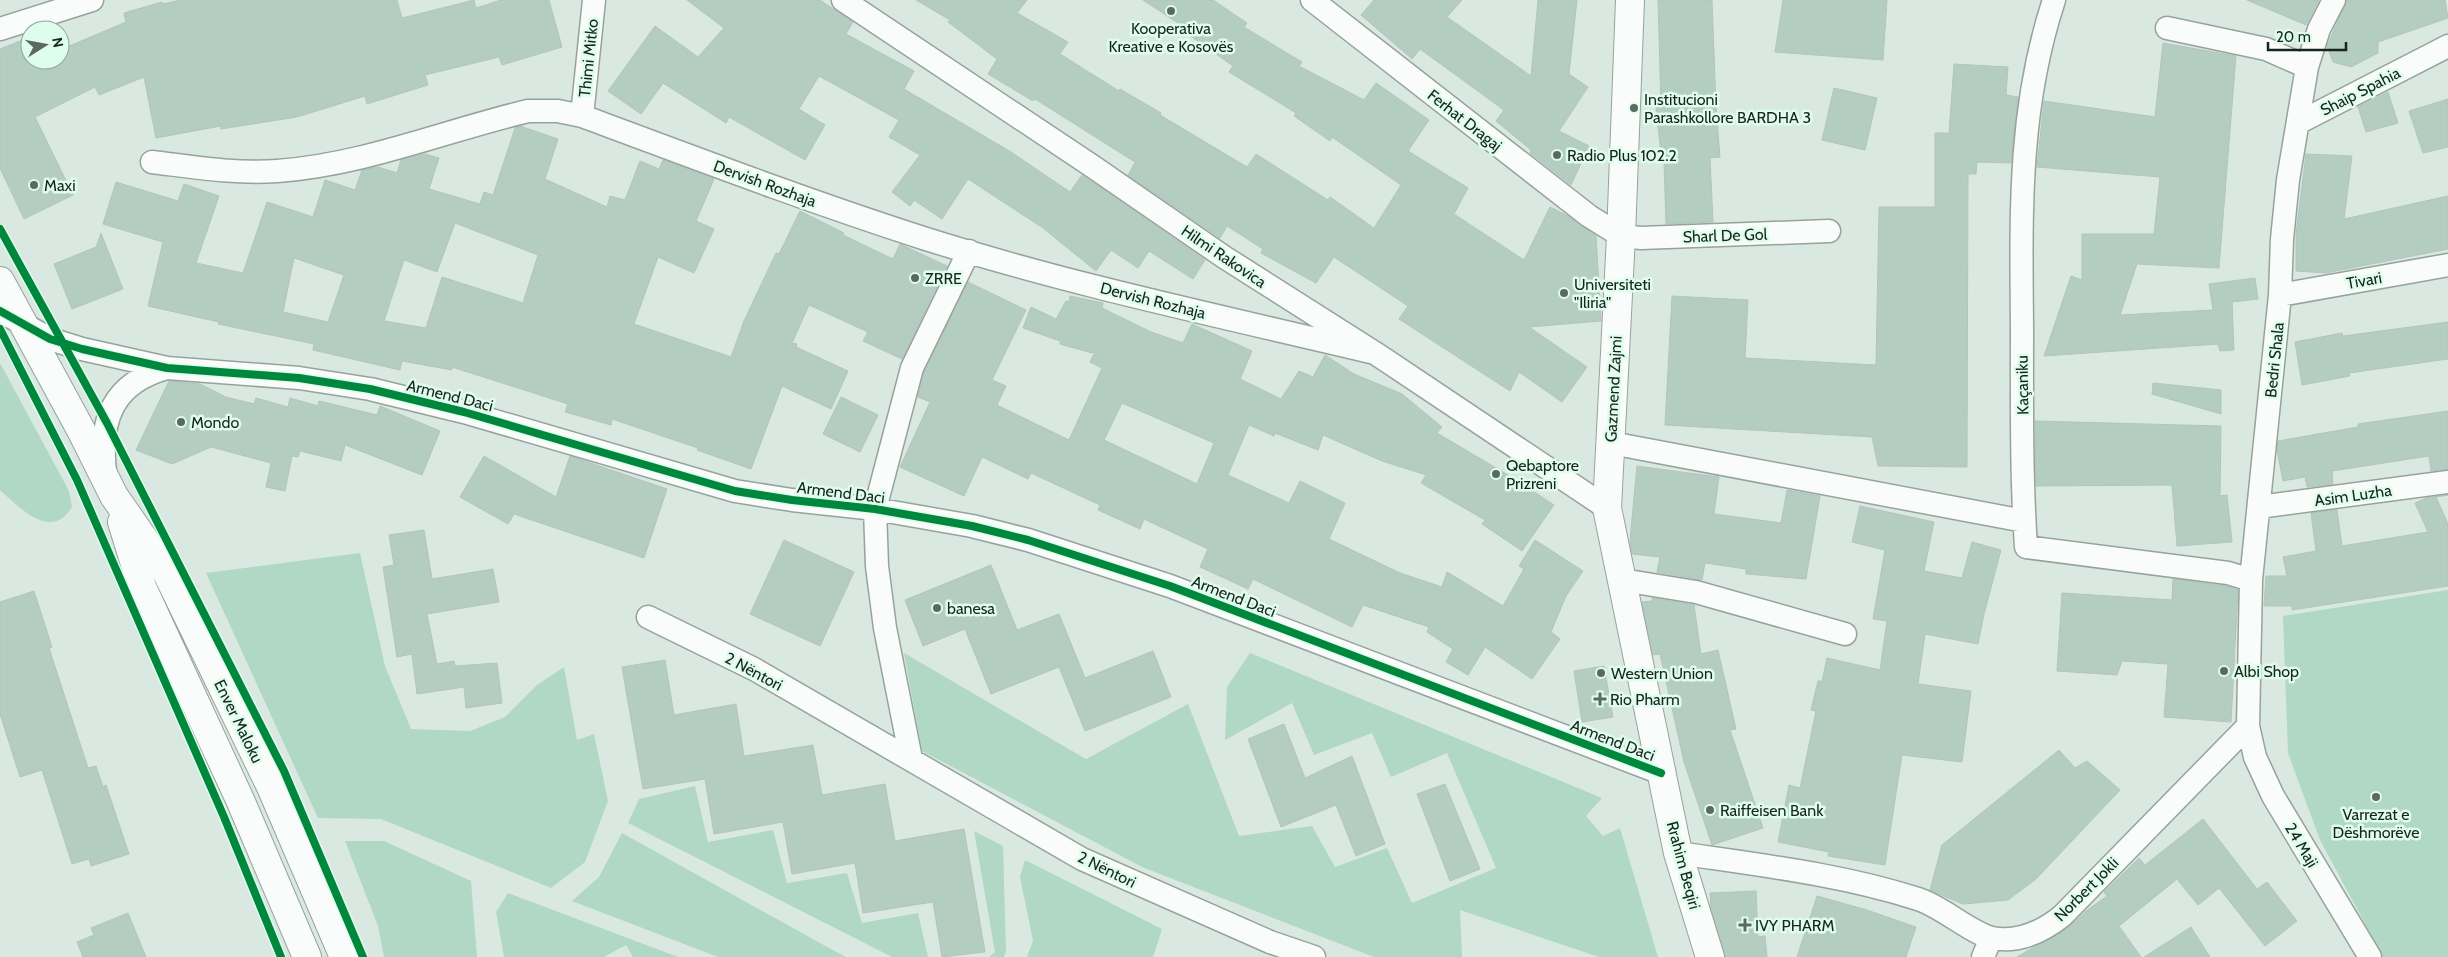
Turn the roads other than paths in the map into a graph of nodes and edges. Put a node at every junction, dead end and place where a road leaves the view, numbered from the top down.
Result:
1 (92, 0) edge
2 (594, 0) edge
3 (843, 0) edge
4 (1312, 0) edge
5 (1630, 0) edge
6 (2054, 0) edge
7 (2334, 0) edge
8 (2167, 28) dead end
9 (0, 29) edge
10 (2448, 46) edge
11 (2307, 67) junction
12 (582, 116) junction
13 (2298, 123) junction
14 (152, 162) dead end
15 (1829, 231) dead end
16 (1621, 236) junction
17 (969, 251) junction
18 (2448, 264) edge
19 (0, 281) edge
20 (2280, 295) junction
21 (0, 311) edge
22 (24, 325) junction
23 (1375, 354) junction
24 (167, 368) junction
25 (1611, 443) junction
26 (2448, 482) edge
27 (110, 489) junction
28 (2259, 507) junction
29 (1607, 508) junction
30 (875, 509) junction
31 (2024, 520) junction
32 (1622, 580) junction
33 (2251, 580) junction
34 (648, 617) dead end
35 (1845, 634) dead end
36 (2248, 726) junction
37 (911, 759) junction
38 (1661, 773) junction
39 (1678, 853) junction
40 (1987, 947) edge
41 (307, 957) edge
42 (344, 957) edge
43 (1314, 957) edge
44 (1710, 957) edge
45 (2370, 957) edge

1 - 9 street
2 - 12 street, Thimi Mitko
3 - 23 street, Hilmi Rakovica
4 - 16 street, Ferhat Dragaj
5 - 16 main road, Gazmend Zajmi
6 - 31 street, Kaçaniku
7 - 11 street, Bedri Shala
8 - 11 street
10 - 13 street, Shaip Spahia
11 - 13 street, Bedri Shala
12 - 14 street, Dervish Rozhaja
12 - 17 street, Dervish Rozhaja
13 - 20 street, Bedri Shala
15 - 16 street, Sharl De Gol
16 - 25 main road, Gazmend Zajmi
17 - 23 street, Dervish Rozhaja
17 - 30 street
18 - 20 street, Tivari
19 - 22 main road, Enver Maloku
20 - 28 street, Bedri Shala
21 - 22 street, Armend Daci
22 - 24 street, Armend Daci
22 - 27 main road, Enver Maloku
23 - 29 street, Hilmi Rakovica
24 - 27 street, Armend Daci
24 - 30 street, Armend Daci
25 - 29 main road, Gazmend Zajmi
25 - 31 street
26 - 28 street, Asim Luzha
27 - 41 main road, Enver Maloku
27 - 42 main road, Enver Maloku
28 - 33 street, Bedri Shala
29 - 32 main road, Gazmend Zajmi
30 - 37 street
30 - 38 street, Armend Daci
31 - 33 street, Kaçaniku
32 - 35 street
32 - 38 main road, Gazmend Zajmi
33 - 36 street, Bedri Shala
34 - 37 street, 2 Nëntori
36 - 40 street, Norbert Jokli
36 - 45 street, 24 Maji
37 - 43 street, 2 Nëntori
38 - 39 main road, Rrahim Beqiri
39 - 40 street, Norbert Jokli
39 - 44 main road, Rrahim Beqiri

